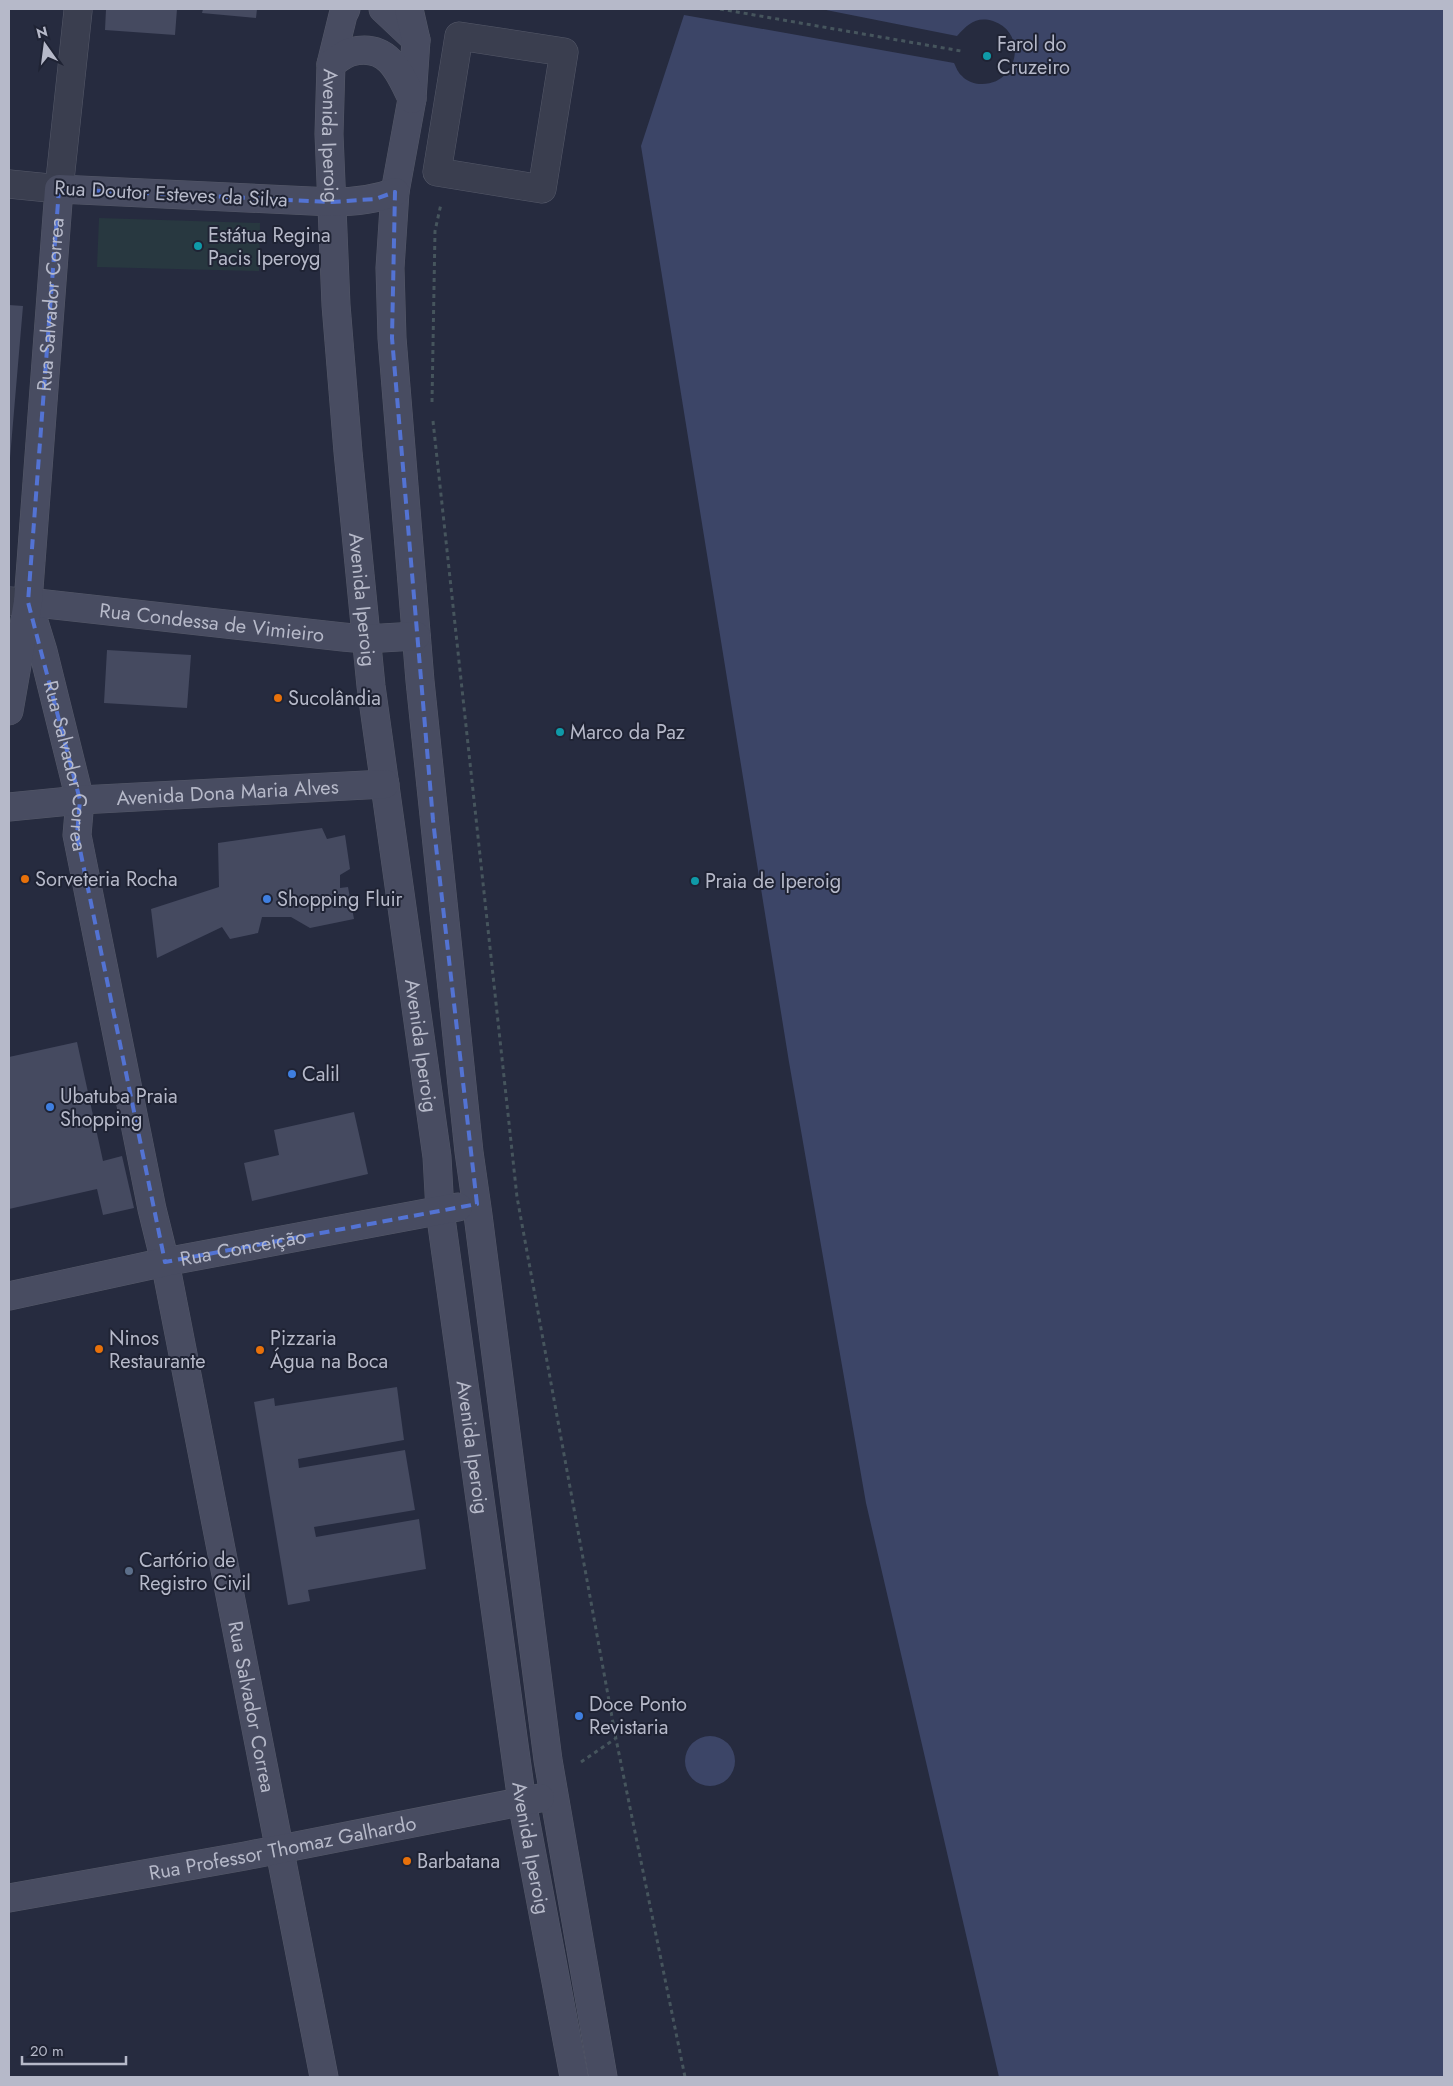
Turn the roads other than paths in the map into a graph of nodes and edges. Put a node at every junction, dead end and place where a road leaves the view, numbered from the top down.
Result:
1 (346, 9) edge
2 (383, 9) edge
3 (409, 9) edge
4 (78, 10) edge
5 (416, 40) junction
6 (331, 64) junction
7 (412, 99) junction
8 (463, 176) joint
9 (9, 184) edge
10 (59, 189) junction
11 (395, 192) junction
12 (332, 202) junction
13 (18, 601) edge
14 (416, 636) junction
15 (365, 639) junction
16 (9, 711) edge
17 (385, 784) junction
18 (80, 800) junction
19 (9, 807) edge
20 (477, 1204) junction
21 (440, 1211) junction
22 (165, 1262) junction
23 (9, 1296) edge
24 (554, 1795) junction
25 (522, 1802) junction
26 (281, 1848) junction
27 (9, 1898) edge
28 (324, 2077) edge
29 (574, 2077) edge
30 (603, 2077) edge

1 - 6 main road, Avenida Iperoig
2 - 5 main road
3 - 5 main road, Avenida Iperoig
4 - 10 street, Rua Salvador Correa
5 - 7 main road, Avenida Iperoig
6 - 7 main road
6 - 12 main road, Avenida Iperoig
7 - 11 main road, Avenida Iperoig
8 - 8 street
9 - 10 street, Rua Doutor Esteves da Silva
10 - 12 main road, Rua Doutor Esteves da Silva
10 - 13 main road, Rua Salvador Correa
11 - 12 main road, Rua Doutor Esteves da Silva
11 - 14 main road, Avenida Iperoig
12 - 15 main road, Avenida Iperoig
13 - 15 main road, Rua Condessa de Vimieiro
13 - 16 main road, Rua Salvador Correa
13 - 18 main road, Rua Salvador Correa
14 - 15 main road, Rua Condessa de Vimieiro
14 - 20 main road, Avenida Iperoig
15 - 17 main road, Avenida Iperoig
17 - 18 main road, Avenida Dona Maria Alves
17 - 21 main road, Avenida Iperoig
18 - 19 main road, Avenida Dona Maria Alves
18 - 22 main road, Rua Salvador Correa
20 - 21 main road, Rua Conceição
20 - 24 main road, Avenida Iperoig
21 - 22 main road, Rua Conceição
21 - 25 main road, Avenida Iperoig
22 - 23 main road, Rua Conceição
22 - 26 main road, Rua Salvador Correa
24 - 25 main road, Rua Professor Thomaz Galhardo
24 - 30 main road, Avenida Iperoig
25 - 26 main road, Rua Professor Thomaz Galhardo
25 - 29 main road, Avenida Iperoig
26 - 27 main road, Rua Professor Thomaz Galhardo
26 - 28 main road, Rua Salvador Correa

